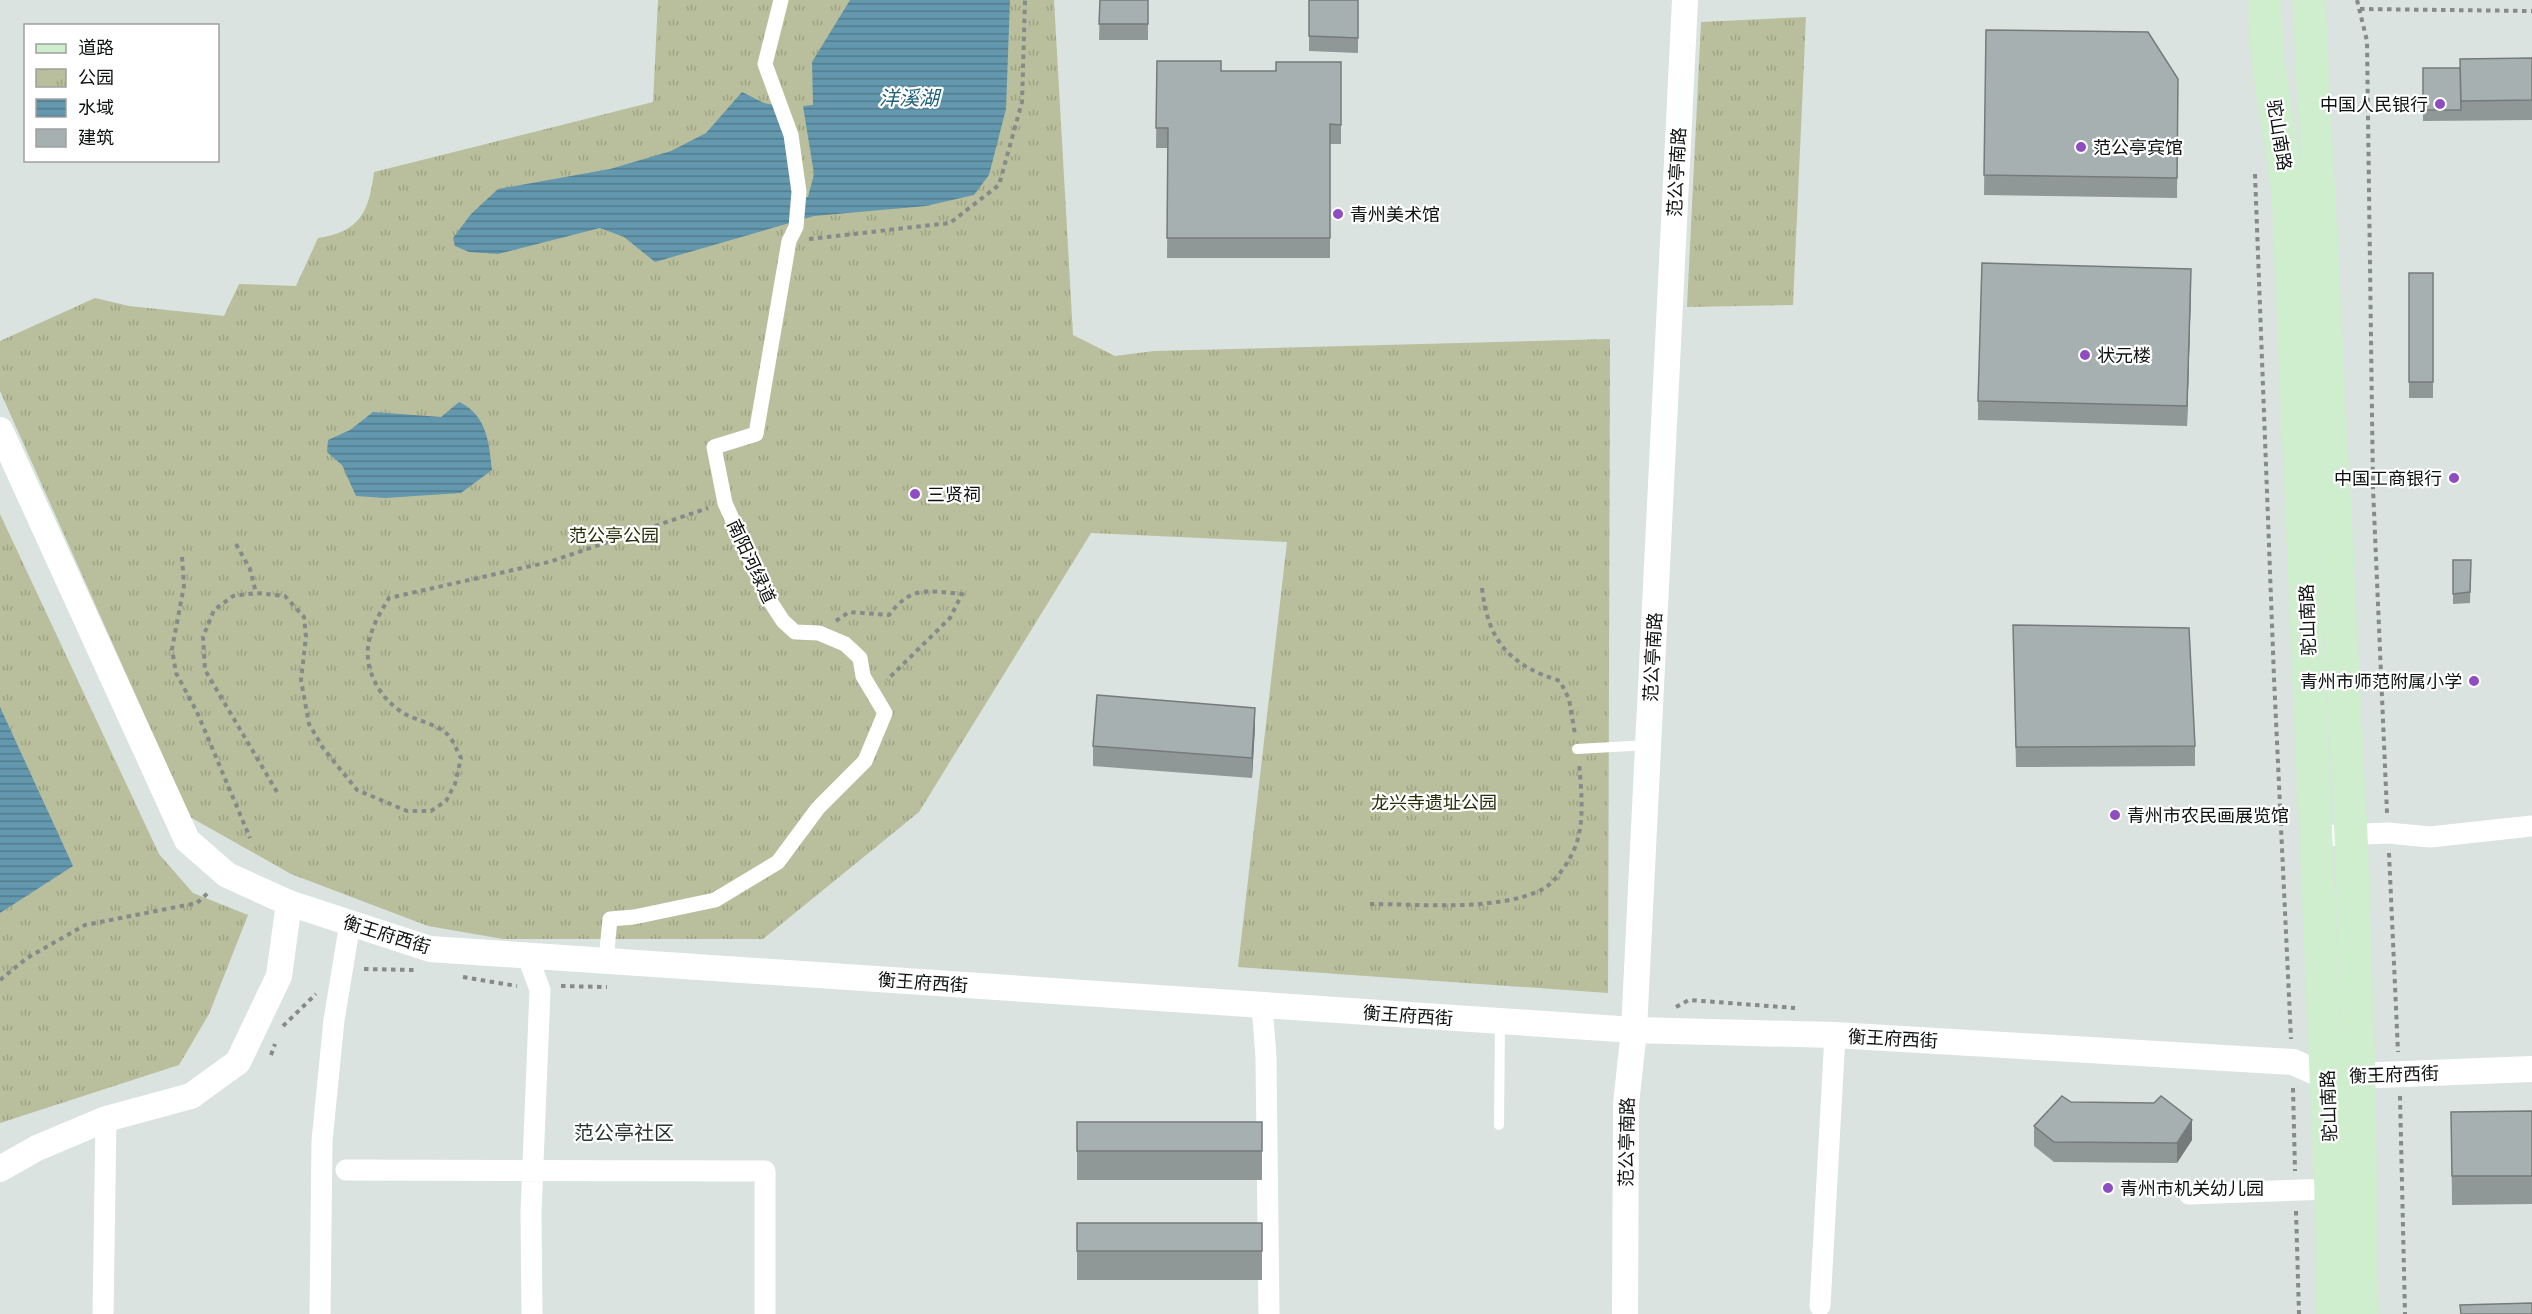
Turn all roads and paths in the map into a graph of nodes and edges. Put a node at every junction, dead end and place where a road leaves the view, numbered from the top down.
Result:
1 (781, 0) edge
2 (1025, 0) edge
3 (1685, 0) edge
4 (2265, 0) edge
5 (2309, 0) edge
6 (2357, 0) edge
7 (2360, 9) junction
8 (2532, 11) edge
9 (2255, 165) dead end
10 (792, 234) junction
11 (1, 429) edge
12 (725, 503) junction
13 (236, 544) dead end
14 (182, 557) dead end
15 (1482, 588) dead end
16 (256, 593) junction
17 (819, 633) junction
18 (885, 713) junction
19 (1648, 746) junction
20 (1578, 749) junction
21 (277, 792) dead end
22 (2532, 826) edge
23 (2388, 833) junction
24 (2351, 834) junction
25 (2316, 836) junction
26 (250, 838) dead end
27 (227, 875) junction
28 (289, 903) junction
29 (1370, 904) dead end
30 (350, 923) junction
31 (528, 957) junction
32 (606, 961) junction
33 (0, 980) edge
34 (1262, 1005) junction
35 (1500, 1021) junction
36 (1634, 1030) junction
37 (1835, 1035) junction
38 (2292, 1062) junction
39 (2532, 1069) edge
40 (2399, 1074) junction
41 (2343, 1075) junction
42 (106, 1119) junction
43 (1499, 1125) dead end
44 (0, 1169) edge
45 (346, 1170) dead end
46 (532, 1171) junction
47 (2331, 1189) junction
48 (2296, 1190) junction
49 (2189, 1194) dead end
50 (1820, 1306) dead end
51 (102, 1314) edge
52 (320, 1314) edge
53 (532, 1314) edge
54 (765, 1314) edge
55 (1269, 1314) edge
56 (1625, 1314) edge
57 (2299, 1314) edge
58 (2332, 1314) edge
59 (2362, 1314) edge
60 (2405, 1314) edge

1 - 10 street, 南阳河绿道
2 - 10 path
3 - 19 street, 范公亭南路
4 - 25 main road, 驼山南路
5 - 24 main road, 驼山南路
6 - 7 path
7 - 8 path
7 - 23 path
9 - 38 path
10 - 12 street, 南阳河绿道
11 - 27 street, 衡王府西街
12 - 16 path
12 - 17 street, 南阳河绿道
13 - 16 path
14 - 26 path
15 - 20 path
16 - 21 path
17 - 18 street, 南阳河绿道
17 - 18 path
18 - 32 street
19 - 20 lane
19 - 36 street, 范公亭南路
20 - 29 path
22 - 23 street
23 - 24 street
23 - 40 path
24 - 25 street
24 - 41 main road, 驼山南路
25 - 41 main road, 驼山南路
27 - 28 street, 衡王府西街
27 - 33 path
28 - 30 street, 衡王府西街
28 - 42 street
30 - 31 street, 衡王府西街
30 - 52 street
31 - 32 street, 衡王府西街
31 - 46 street
32 - 34 street, 衡王府西街
34 - 35 street, 衡王府西街
34 - 55 street
35 - 36 street, 衡王府西街
35 - 43 lane
36 - 37 street, 衡王府西街
36 - 56 street, 范公亭南路
37 - 38 street, 衡王府西街
37 - 50 street
38 - 41 street, 衡王府西街
38 - 48 path
39 - 40 street, 衡王府西街
40 - 41 street, 衡王府西街
40 - 60 path
41 - 47 main road, 驼山南路
41 - 59 main road, 驼山南路
42 - 44 street
42 - 51 street
45 - 46 street
46 - 53 street
46 - 54 street
47 - 48 street
47 - 58 main road, 驼山南路
48 - 49 street
48 - 57 path

